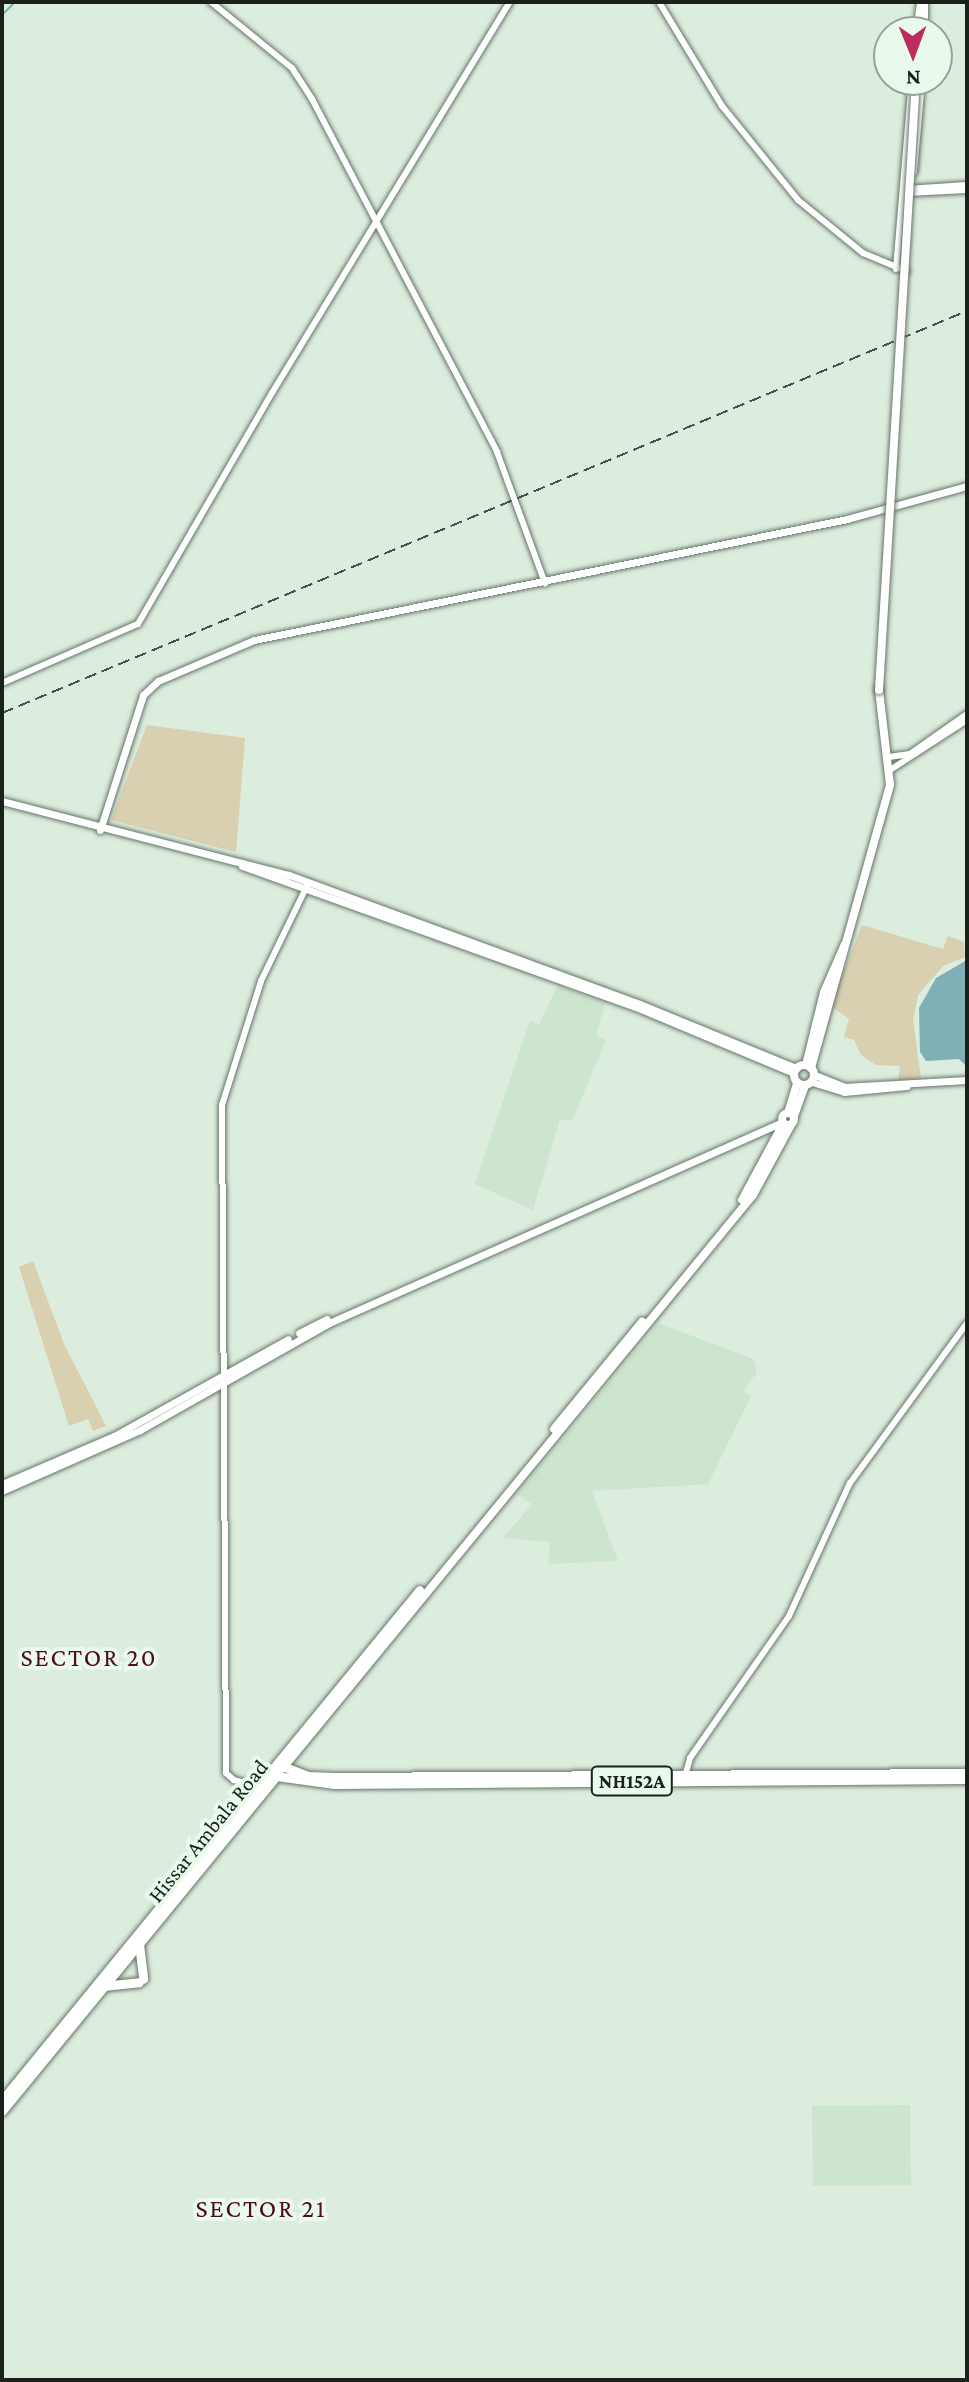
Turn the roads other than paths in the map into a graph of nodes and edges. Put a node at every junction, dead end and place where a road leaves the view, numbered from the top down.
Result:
1 (211, 2) edge
2 (510, 2) edge
3 (659, 2) edge
4 (912, 96) edge
5 (913, 96) edge
6 (921, 96) edge
7 (967, 188) edge
8 (902, 191) junction
9 (913, 191) junction
10 (378, 222) junction
11 (896, 269) junction
12 (967, 488) edge
13 (544, 581) junction
14 (2, 683) edge
15 (967, 717) edge
16 (889, 757) junction
17 (890, 770) junction
18 (2, 803) edge
19 (101, 827) junction
20 (307, 885) junction
21 (795, 1071) junction
22 (808, 1076) junction
23 (967, 1080) edge
24 (787, 1119) junction
25 (967, 1323) edge
26 (224, 1379) junction
27 (2, 1484) edge
28 (2, 1491) edge
29 (280, 1766) junction
30 (967, 1773) edge
31 (272, 1776) junction
32 (685, 1778) junction
33 (967, 1779) edge
34 (263, 1787) junction
35 (139, 1944) junction
36 (103, 1987) junction
37 (2, 2100) edge
38 (2, 2111) edge

1 - 10 street
2 - 10 street
3 - 11 street
4 - 8 street
5 - 16 main road, Hissar Ambala Road, bridge
6 - 9 street
7 - 9 street
8 - 9 street
8 - 11 street
9 - 11 street
10 - 13 street
10 - 14 street
12 - 13 main road
13 - 19 main road
15 - 16 street
15 - 17 street
16 - 17 main road, Hissar Ambala Road
17 - 22 main road, Hissar Ambala Road
18 - 19 main road
19 - 20 main road
20 - 21 main road
20 - 26 street
21 - 22 main road
21 - 22 main road
22 - 23 main road
22 - 24 main road, Hissar Ambala Road
24 - 26 main road
24 - 29 main road, Hissar Ambala Road
25 - 32 street
26 - 27 main road
26 - 28 main road
26 - 34 street
29 - 31 highway, Hissar Ambala Road
29 - 32 highway, NH152A
30 - 32 highway, NH152A
31 - 32 highway, NH152A
31 - 34 highway, Hissar Ambala Road
32 - 33 highway, NH152A
34 - 35 highway, Hissar Ambala Road
34 - 37 highway, Hissar Ambala Road
35 - 36 highway, Hissar Ambala Road
35 - 36 highway
36 - 38 highway, Hissar Ambala Road

